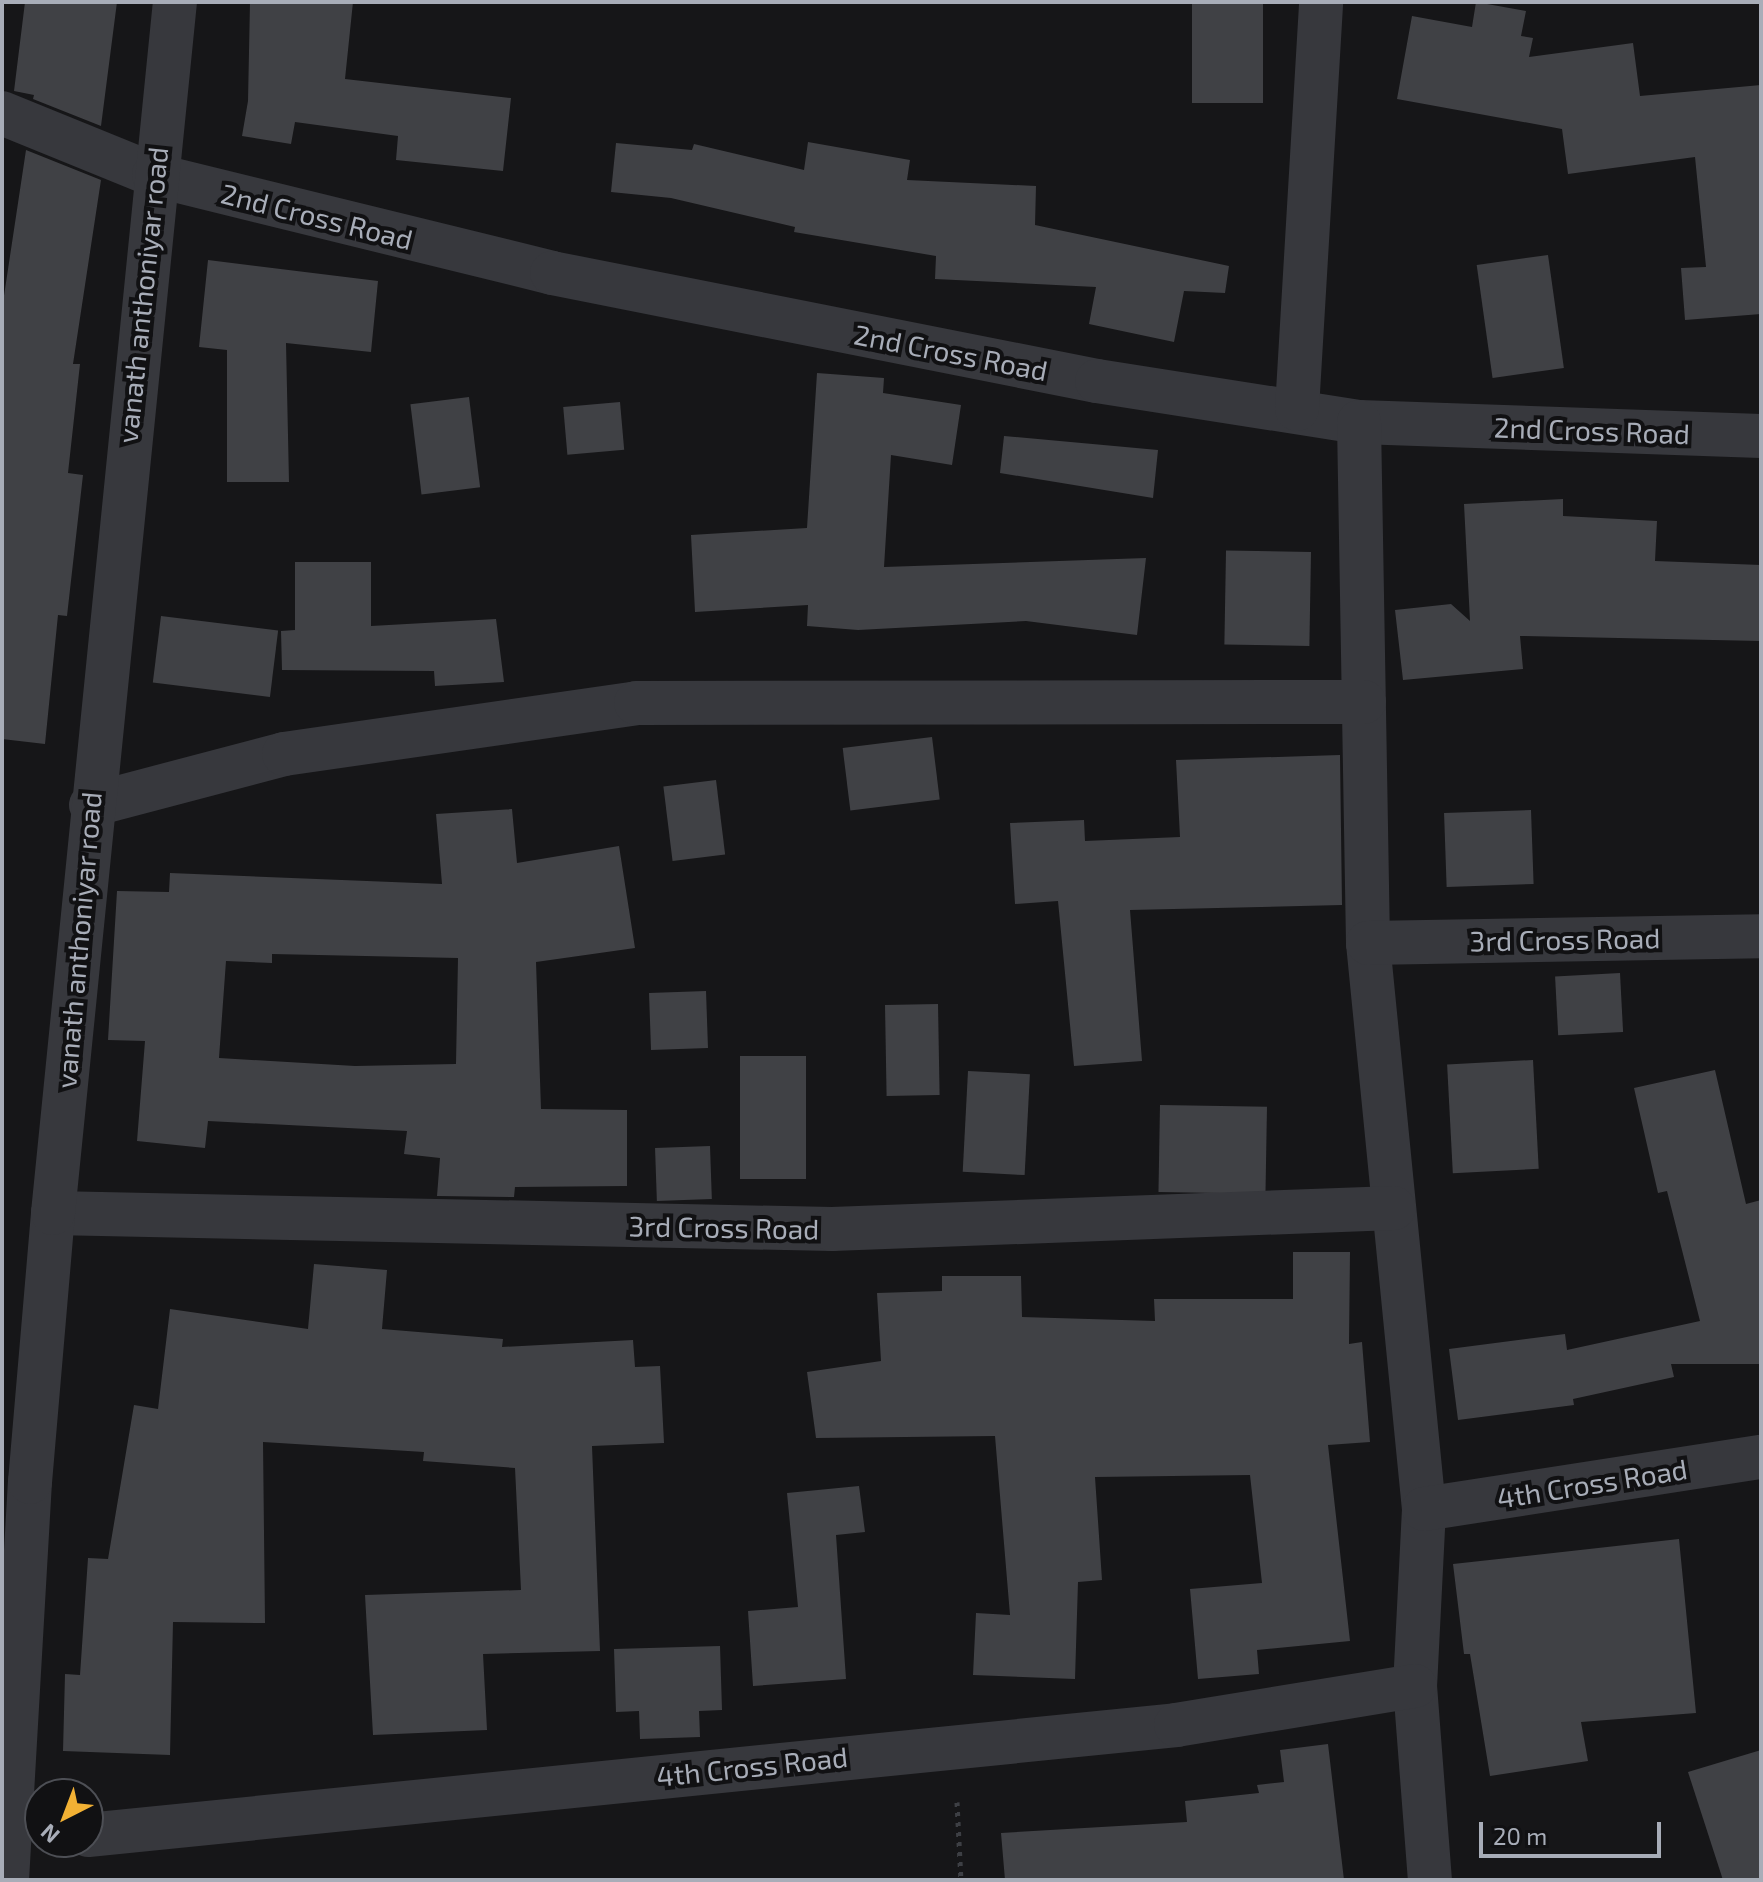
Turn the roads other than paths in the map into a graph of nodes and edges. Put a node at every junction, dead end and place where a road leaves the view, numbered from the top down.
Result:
1 (175, 2) edge
2 (1321, 2) edge
3 (2, 113) edge
4 (154, 175) junction
5 (1297, 409) junction
6 (1359, 422) junction
7 (1761, 436) edge
8 (1364, 702) junction
9 (91, 805) junction
10 (1761, 936) edge
11 (1368, 943) junction
12 (1394, 1208) junction
13 (53, 1213) junction
14 (1761, 1457) edge
15 (16, 1478) edge
16 (1424, 1509) junction
17 (1415, 1686) junction
18 (104, 1833) edge
19 (19, 1854) edge
20 (1430, 1880) edge

1 - 4 street, vanath anthoniyar road
2 - 5 street
3 - 4 street, 2nd Cross Road
4 - 5 street, 2nd Cross Road
4 - 9 street, vanath anthoniyar road
5 - 6 street, 2nd Cross Road
6 - 7 street, 2nd Cross Road
6 - 8 street
8 - 9 street
8 - 11 street
9 - 13 street, vanath anthoniyar road
10 - 11 street, 3rd Cross Road
11 - 12 street
12 - 13 street, 3rd Cross Road
12 - 16 street
13 - 15 street, vanath anthoniyar road
14 - 16 street, 4th Cross Road
15 - 19 street, vanath anthoniyar road
16 - 17 street
17 - 18 street, 4th Cross Road
17 - 20 street

